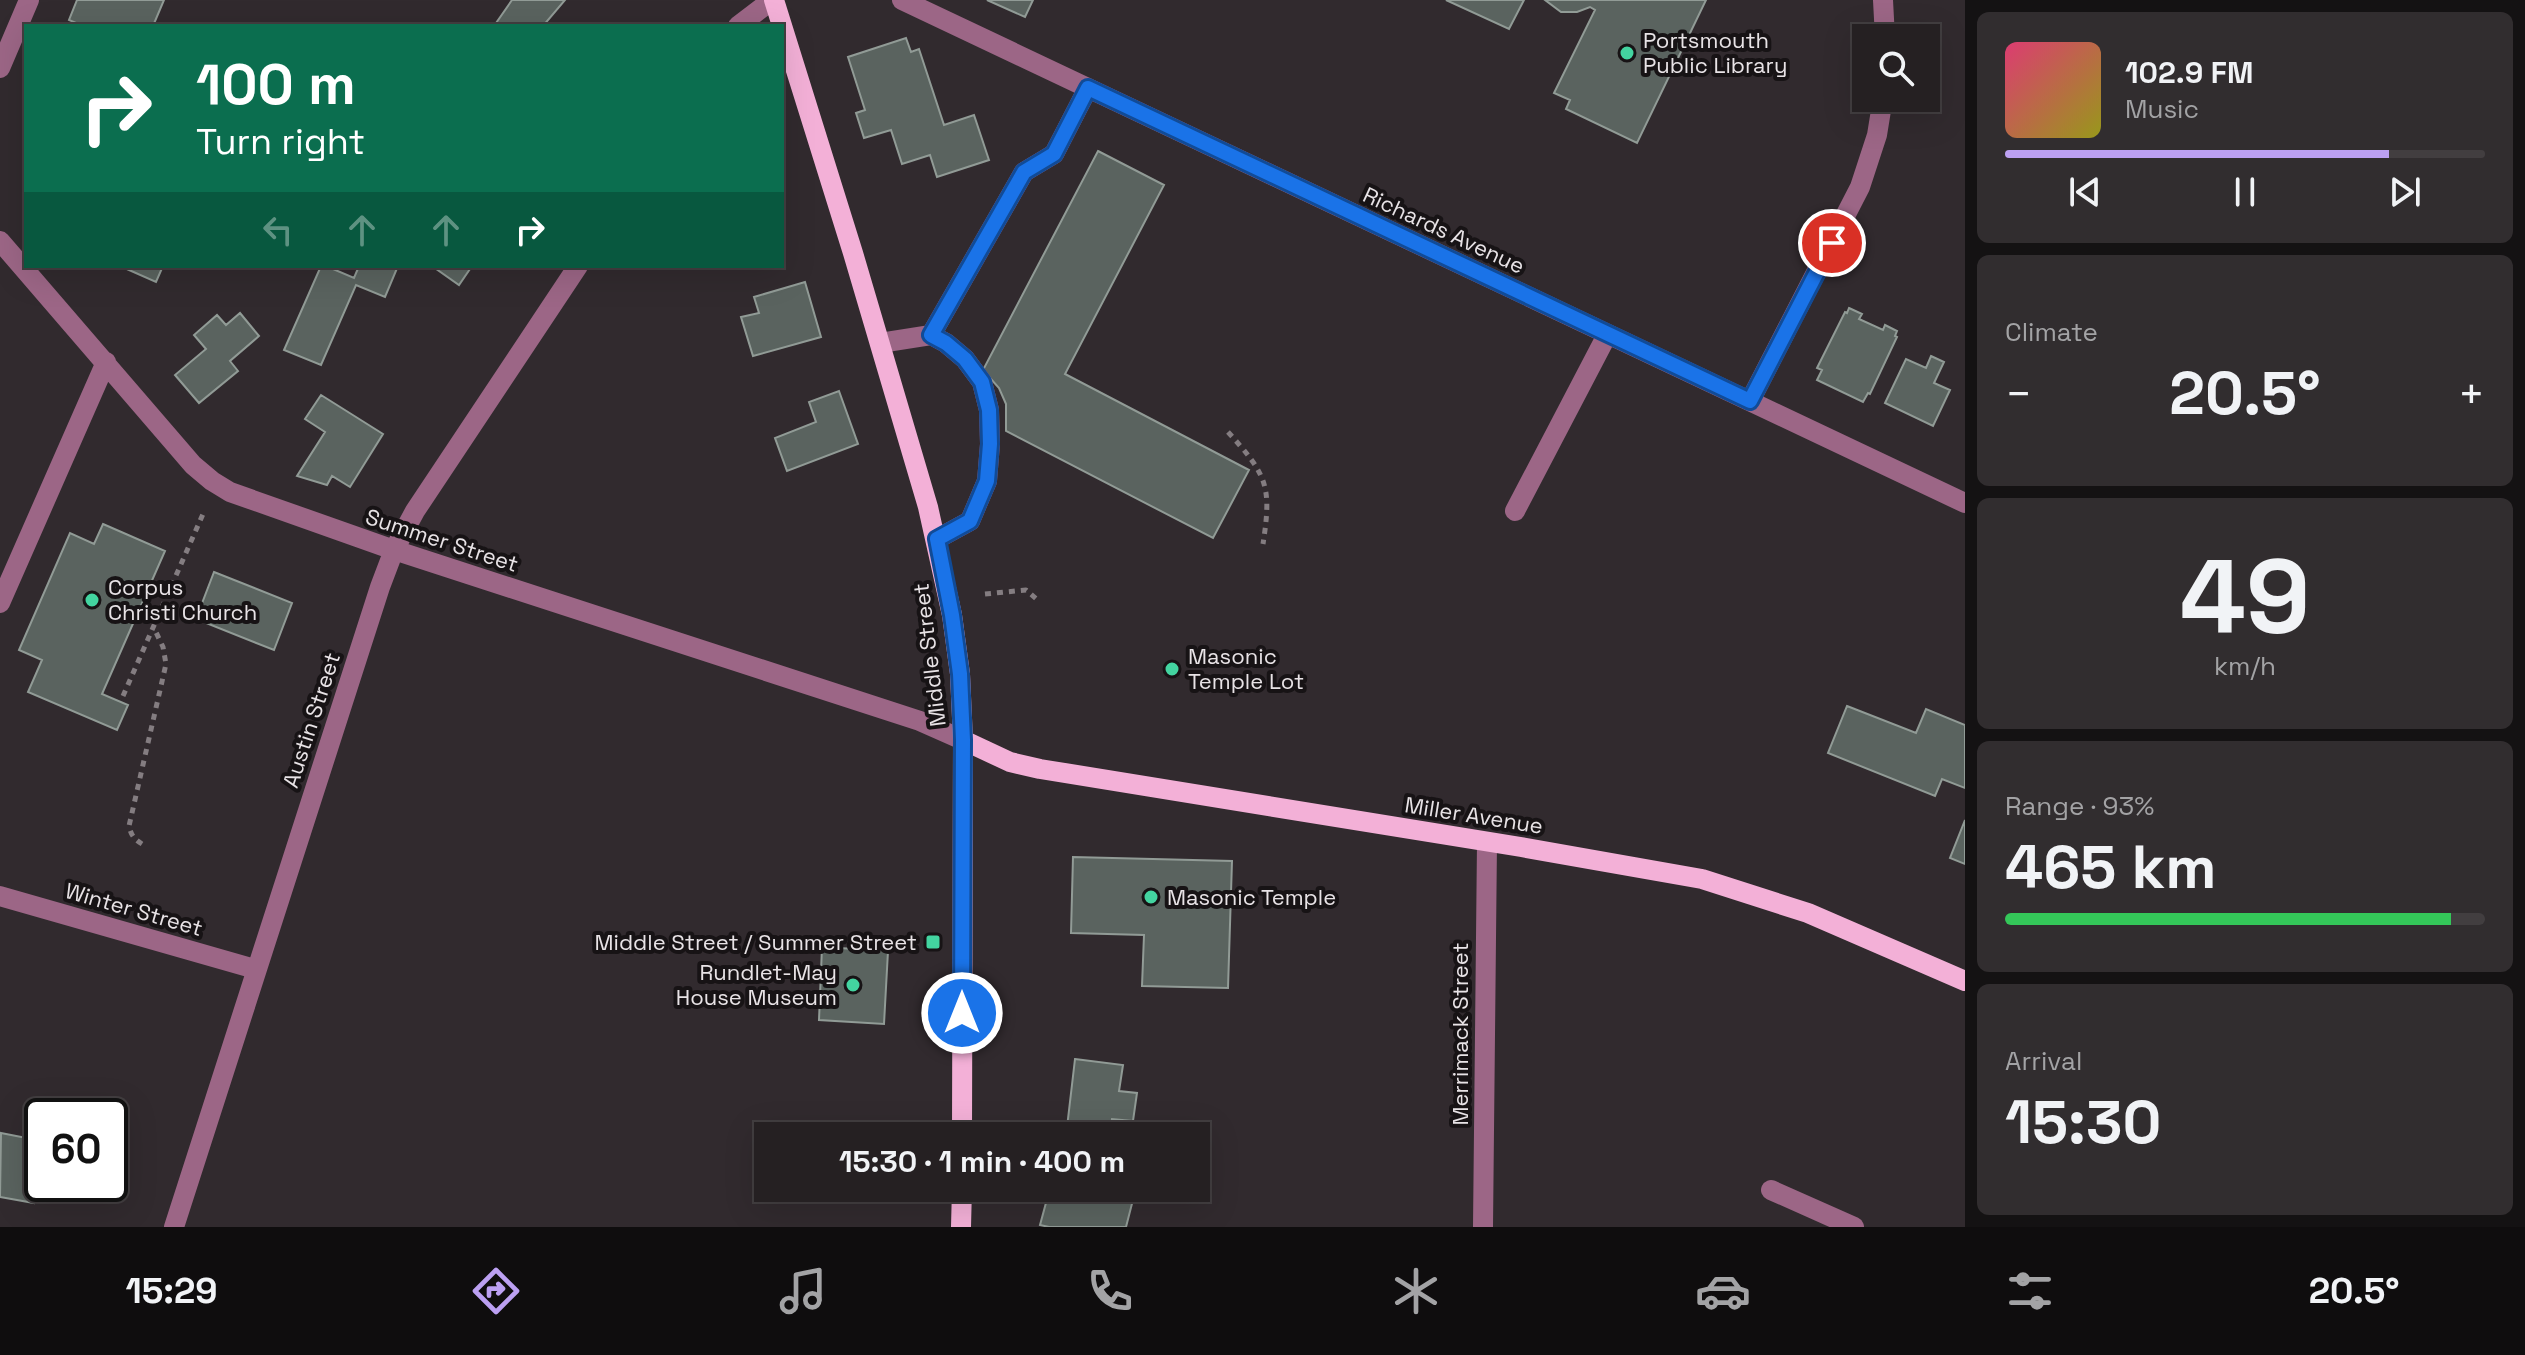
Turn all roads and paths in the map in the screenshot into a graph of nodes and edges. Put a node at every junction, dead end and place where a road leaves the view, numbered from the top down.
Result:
1 (29, 0) edge
2 (773, 0) edge
3 (902, 0) edge
4 (1883, 0) edge
5 (741, 24) edge
6 (780, 24) edge
7 (1884, 24) edge
8 (21, 33) edge
9 (784, 35) edge
10 (0, 68) edge
11 (1088, 88) junction
12 (1881, 112) edge
13 (0, 241) edge
14 (577, 268) edge
15 (931, 335) junction
16 (1607, 335) junction
17 (880, 343) junction
18 (106, 362) junction
19 (1750, 401) junction
20 (1228, 432) dead end
21 (1965, 503) edge
22 (1515, 511) dead end
23 (203, 514) dead end
24 (937, 539) junction
25 (1263, 544) dead end
26 (394, 550) junction
27 (985, 594) dead end
28 (1040, 602) dead end
29 (0, 603) edge
30 (154, 628) junction
31 (123, 696) dead end
32 (963, 740) junction
33 (1487, 842) junction
34 (142, 844) dead end
35 (0, 896) edge
36 (255, 969) junction
37 (1965, 981) edge
38 (962, 1122) edge
39 (1771, 1190) dead end
40 (962, 1202) edge
41 (174, 1227) edge
42 (961, 1227) edge
43 (1483, 1227) edge
44 (1854, 1227) edge

1 - 8 street
2 - 5 street
2 - 6 main road, Middle Street
3 - 11 street, Richards Avenue
4 - 7 street
8 - 10 street
9 - 17 main road, Middle Street
11 - 15 street
11 - 16 street, Richards Avenue
12 - 19 street
13 - 18 street, Summer Street
14 - 26 street, Austin Street
15 - 17 street
15 - 24 street
16 - 19 street, Richards Avenue
16 - 22 street
17 - 24 main road, Middle Street
18 - 26 street, Summer Street
18 - 29 street
19 - 21 street, Richards Avenue
20 - 25 path
23 - 30 path
24 - 32 main road, Middle Street
26 - 32 street, Summer Street
26 - 36 street, Austin Street
27 - 28 path
30 - 31 path
30 - 34 path
32 - 33 main road, Miller Avenue
32 - 38 main road, Middle Street
33 - 37 main road, Miller Avenue
33 - 43 street, Merrimack Street
35 - 36 street, Winter Street
36 - 41 street, Austin Street
39 - 44 street
40 - 42 main road

